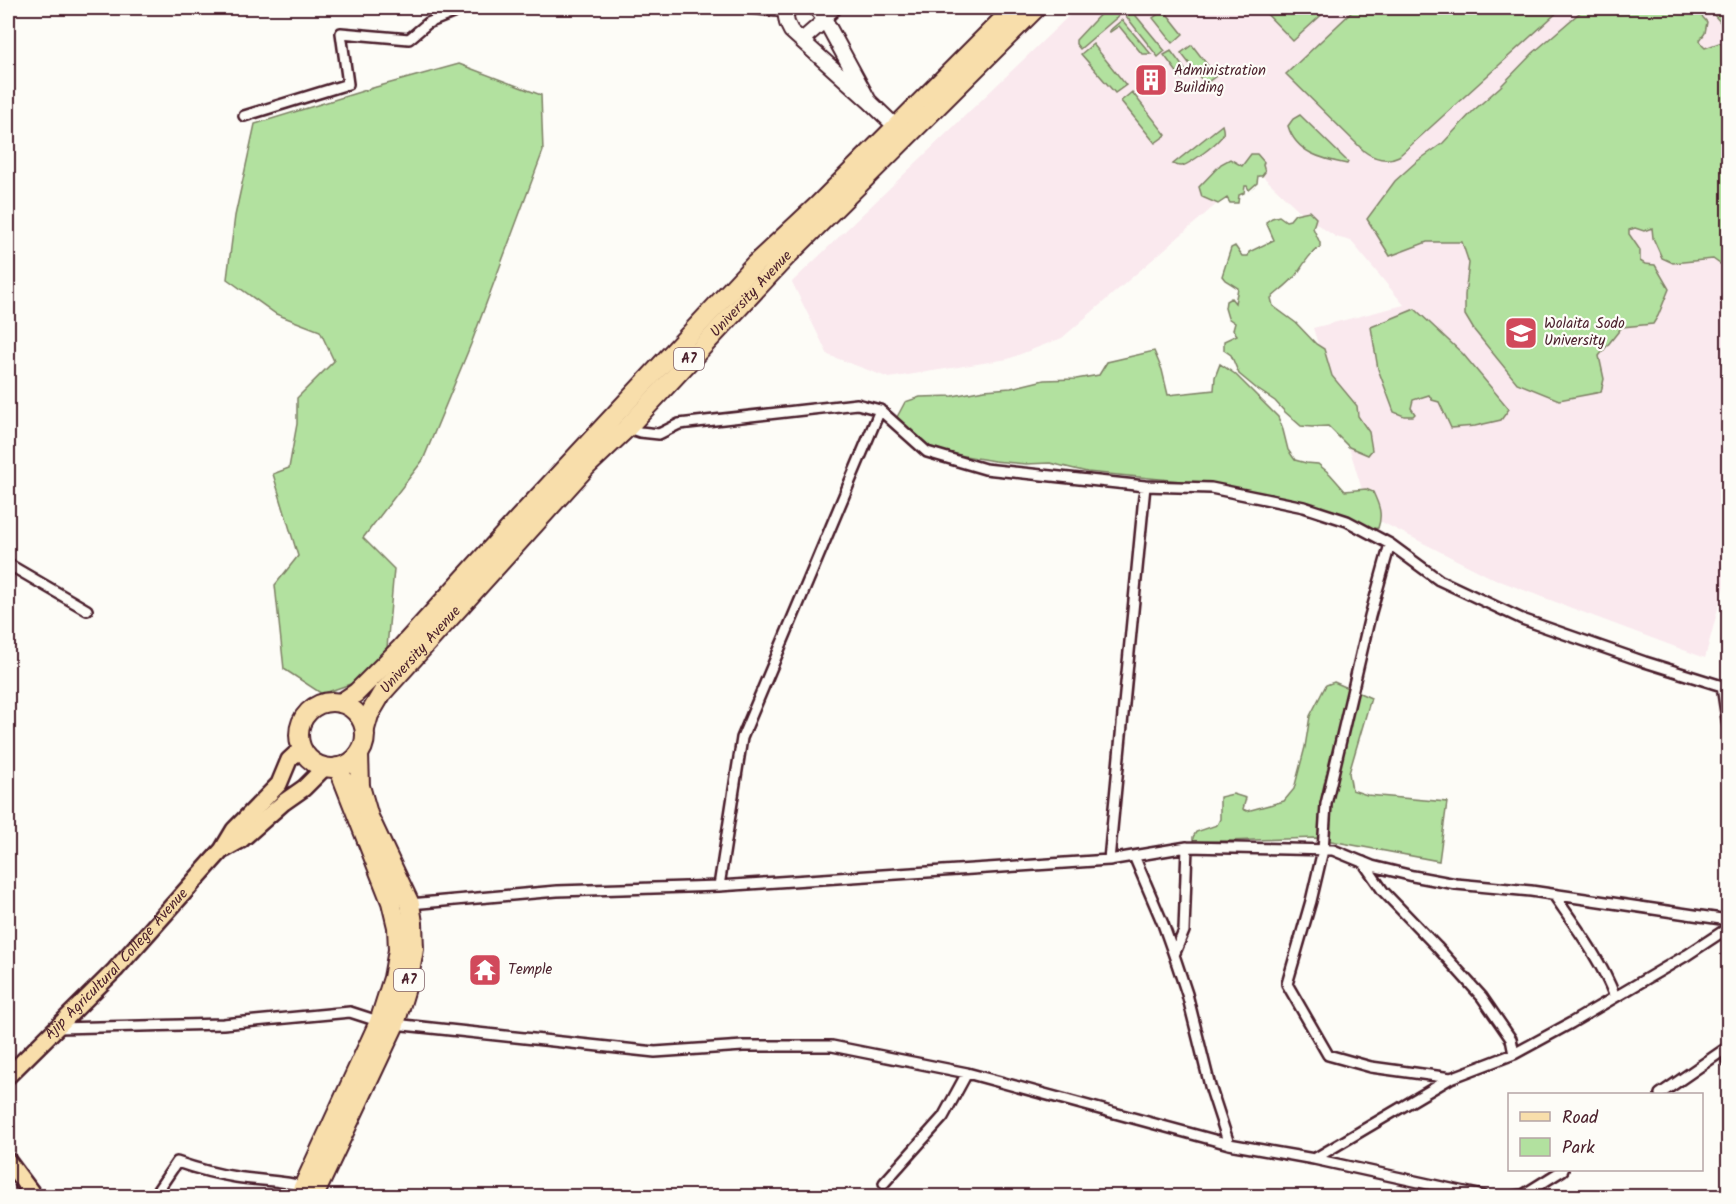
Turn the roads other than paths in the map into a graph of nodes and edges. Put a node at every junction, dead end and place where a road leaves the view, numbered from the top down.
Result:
1 (465, 8) edge
2 (750, 8) edge
3 (816, 8) edge
4 (837, 8) edge
5 (1014, 8) edge
6 (1036, 8) edge
7 (788, 10) edge
8 (825, 20) junction
9 (802, 40) junction
10 (869, 101) junction
11 (244, 116) dead end
12 (895, 126) junction
13 (880, 410) junction
14 (620, 423) junction
15 (1145, 486) junction
16 (1390, 544) junction
17 (8, 564) edge
18 (87, 610) dead end
19 (1725, 685) edge
20 (341, 703) junction
21 (1728, 726) edge
22 (365, 729) junction
23 (302, 748) junction
24 (359, 754) junction
25 (332, 767) junction
26 (1187, 847) junction
27 (222, 850) junction
28 (1323, 850) junction
29 (1134, 856) junction
30 (1109, 860) junction
31 (1363, 862) junction
32 (719, 886) junction
33 (1554, 895) junction
34 (410, 904) junction
35 (1728, 920) edge
36 (1728, 928) edge
37 (1174, 955) junction
38 (1615, 997) junction
39 (387, 1023) junction
40 (56, 1028) junction
41 (1727, 1048) edge
42 (1514, 1054) junction
43 (1728, 1062) edge
44 (967, 1073) junction
45 (8, 1076) edge
46 (1451, 1078) junction
47 (1663, 1093) edge
48 (1229, 1144) junction
49 (1314, 1159) junction
50 (8, 1161) edge
51 (1561, 1171) edge
52 (884, 1183) dead end
53 (308, 1193) edge
54 (34, 1197) edge
55 (154, 1197) edge
56 (1483, 1197) edge
57 (1515, 1197) edge

1 - 11 street
2 - 7 street
3 - 8 street
4 - 8 street
5 - 12 highway, University Avenue / A7
6 - 14 highway, University Avenue / A7
7 - 9 street
8 - 9 street
8 - 10 street
9 - 10 street
10 - 12 street
12 - 14 highway, University Avenue / A7
13 - 14 street
13 - 15 street
13 - 32 street
14 - 20 highway, University Avenue / A7
14 - 22 highway, University Avenue / A7
15 - 16 street
15 - 30 street
16 - 19 street
16 - 28 street
17 - 18 street
19 - 21 street
20 - 22 highway
20 - 23 highway, A7
22 - 24 highway, A7
23 - 25 highway, A7
23 - 27 main road
24 - 25 highway
24 - 34 highway, A7
25 - 27 main road
25 - 39 highway, A7
26 - 28 street
26 - 29 street
26 - 37 street
27 - 40 main road, Ajip Agricultural College Avenue
28 - 31 street
28 - 46 street
29 - 30 street
29 - 37 street
30 - 32 street
31 - 33 street
31 - 42 street
32 - 34 street
33 - 35 street
33 - 38 street
34 - 39 highway, A7
36 - 38 street
37 - 48 street
38 - 42 street
39 - 40 street
39 - 44 street
39 - 53 highway, A7
40 - 45 main road, Ajip Agricultural College Avenue
41 - 43 street
41 - 47 street
42 - 46 street
44 - 48 street
44 - 52 street
46 - 49 street
48 - 49 street
49 - 56 street
50 - 54 main road
51 - 57 street
53 - 55 street

